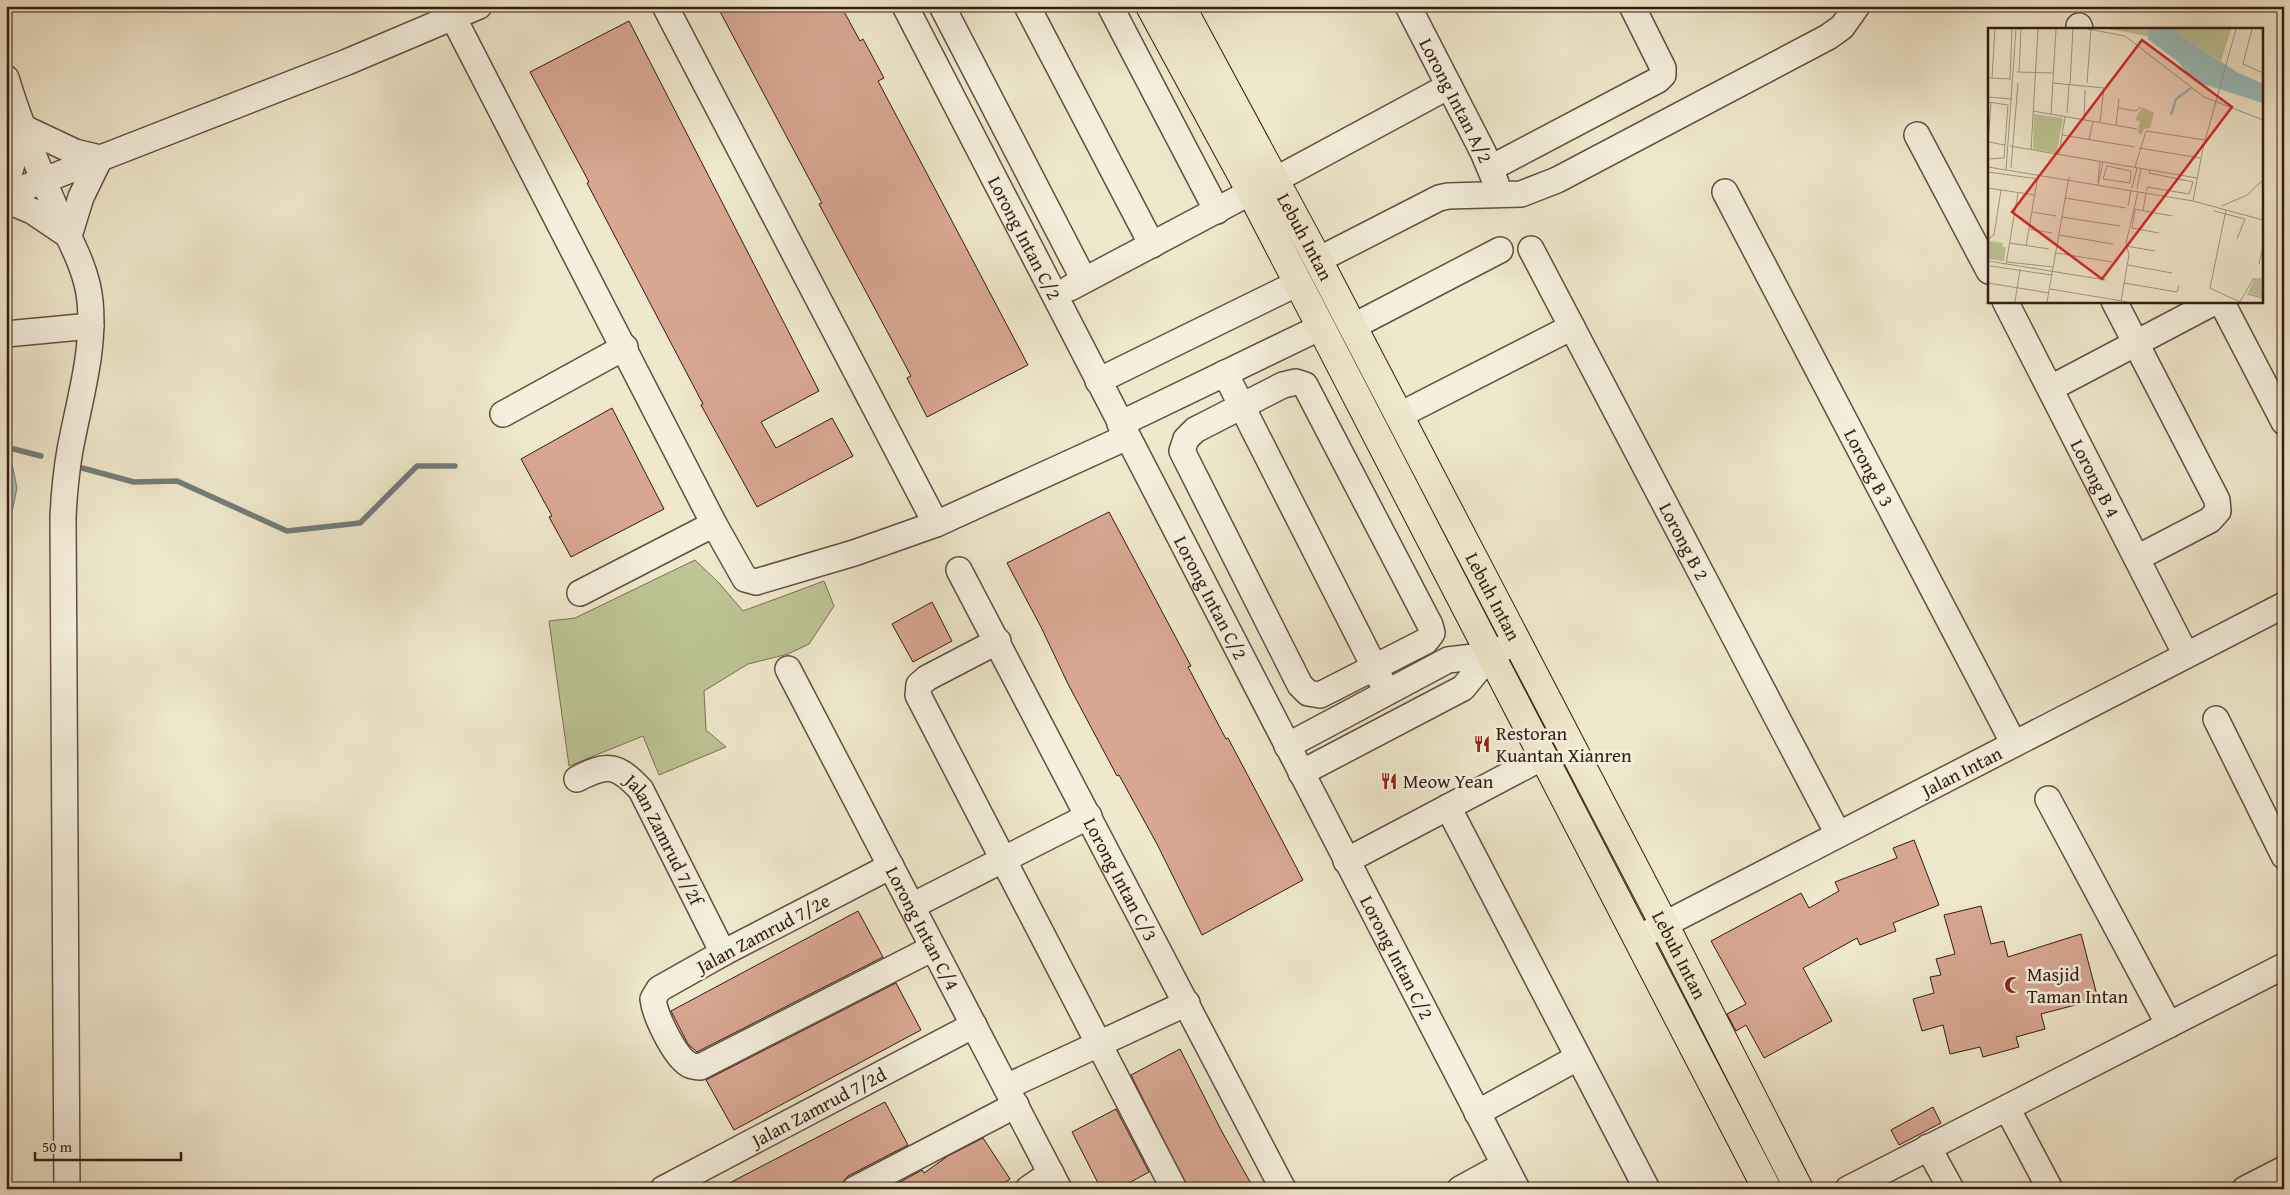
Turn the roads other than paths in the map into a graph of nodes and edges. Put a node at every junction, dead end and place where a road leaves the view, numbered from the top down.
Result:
1 (479, 6) edge
2 (666, 6) edge
3 (904, 6) edge
4 (1027, 6) edge
5 (1110, 6) edge
6 (1150, 6) edge
7 (1181, 6) edge
8 (1408, 6) edge
9 (1632, 6) edge
10 (1853, 8) edge
11 (951, 9) edge
12 (453, 17) junction
13 (917, 30) junction
14 (6, 78) edge
15 (1449, 86) junction
16 (22, 127) junction
17 (1917, 135) dead end
18 (100, 158) junction
19 (1491, 168) junction
20 (1276, 180) junction
21 (44, 181) junction
22 (6, 186) edge
23 (1251, 192) junction
24 (1725, 192) dead end
25 (6, 195) edge
26 (1499, 196) junction
27 (6, 200) edge
28 (1217, 211) junction
29 (69, 236) junction
30 (1152, 245) junction
31 (1530, 249) dead end
32 (1500, 250) dead end
33 (1318, 260) junction
34 (1988, 269) edge
35 (1084, 280) junction
36 (1298, 283) junction
37 (1054, 296) junction
38 (2006, 302) edge
39 (2115, 302) edge
40 (2214, 302) edge
41 (2222, 302) edge
42 (91, 326) junction
43 (1321, 327) junction
44 (1352, 327) junction
45 (1572, 327) junction
46 (6, 334) edge
47 (2137, 343) junction
48 (625, 347) junction
49 (1225, 374) junction
50 (1098, 381) junction
51 (2051, 388) junction
52 (1242, 406) junction
53 (503, 414) dead end
54 (1398, 416) junction
55 (2284, 422) edge
56 (1124, 430) junction
57 (714, 524) junction
58 (936, 524) junction
59 (2137, 558) junction
60 (959, 570) dead end
61 (580, 593) dead end
62 (2284, 605) edge
63 (998, 641) junction
64 (1515, 642) junction
65 (1490, 655) junction
66 (2186, 655) junction
67 (1448, 660) junction
68 (1374, 668) junction
69 (788, 669) dead end
70 (1463, 688) junction
71 (1387, 692) junction
72 (2216, 718) dead end
73 (2014, 744) junction
74 (1287, 746) junction
75 (1543, 757) junction
76 (1301, 773) junction
77 (577, 779) dead end
78 (2048, 799) dead end
79 (1448, 807) junction
80 (1089, 816) junction
81 (1838, 834) junction
82 (2284, 856) edge
83 (1003, 860) junction
84 (1346, 861) junction
85 (891, 866) junction
86 (912, 906) junction
87 (1664, 924) junction
88 (1638, 938) junction
89 (933, 948) junction
90 (723, 953) junction
91 (2284, 966) edge
92 (1187, 1003) junction
93 (974, 1025) junction
94 (2169, 1025) junction
95 (1099, 1045) junction
96 (1577, 1058) junction
97 (1011, 1096) junction
98 (2007, 1108) junction
99 (1477, 1113) junction
100 (1928, 1148) junction
101 (1504, 1165) junction
102 (2284, 1168) edge
103 (1055, 1181) edge
104 (1762, 1187) edge
105 (1849, 1188) edge
106 (67, 1189) edge
107 (663, 1189) edge
108 (855, 1189) edge
109 (1028, 1189) edge
110 (1174, 1189) edge
111 (1283, 1189) edge
112 (1460, 1189) edge
113 (1516, 1189) edge
114 (1647, 1189) edge
115 (1799, 1189) edge
116 (1951, 1189) edge
117 (2050, 1189) edge
118 (2245, 1189) edge

1 - 12 street
2 - 58 street
3 - 13 street, Lorong Intan C/2
4 - 30 street
5 - 28 street
6 - 23 main road, Lebuh Intan
7 - 20 main road, Lebuh Intan
8 - 15 street, Lorong Intan A/2
9 - 19 street
10 - 26 street
11 - 13 street
11 - 35 street
12 - 18 street
12 - 48 street
13 - 37 street, Lorong Intan C/2
14 - 16 street
15 - 19 street, Lorong Intan A/2
15 - 20 street
16 - 18 street
16 - 21 street
16 - 22 street
17 - 34 street
18 - 21 street
18 - 29 street
19 - 26 street, Lorong Intan A/2
20 - 33 main road, Lebuh Intan
21 - 25 street
21 - 29 street
23 - 28 street
23 - 36 main road, Lebuh Intan
24 - 73 street, Lorong B 3
26 - 33 street
27 - 29 street
28 - 30 street
29 - 42 street
30 - 35 street
31 - 45 street, Lorong B 2
32 - 44 street
33 - 44 main road, Lebuh Intan
35 - 37 street
36 - 43 main road, Lebuh Intan
36 - 50 street
37 - 50 street, Lorong Intan C/2
38 - 51 street, Lorong B 4
39 - 47 street
40 - 47 street
41 - 55 street
42 - 46 street
42 - 106 street
43 - 49 street
43 - 65 main road, Lebuh Intan
44 - 54 main road, Lebuh Intan
45 - 54 street
45 - 81 street, Lorong B 2
47 - 51 street
47 - 59 street
48 - 53 street
48 - 57 street
49 - 52 street
49 - 56 street
50 - 56 street, Lorong Intan C/2
51 - 59 street, Lorong B 4
52 - 68 street
52 - 68 street
52 - 68 street
54 - 64 main road, Lebuh Intan
56 - 58 street
56 - 74 street, Lorong Intan C/2
57 - 58 street
57 - 61 street
59 - 66 street, Lorong B 4
60 - 63 street, Lorong Intan C/3
62 - 66 street, Jalan Intan
63 - 80 street, Lorong Intan C/3
63 - 83 street
64 - 65 street
64 - 87 main road, Lebuh Intan
65 - 67 street
65 - 70 street
65 - 75 main road, Lebuh Intan
66 - 73 street, Jalan Intan
67 - 70 street
67 - 71 street
68 - 71 street
69 - 85 street, Lorong Intan C/4
70 - 76 street
71 - 74 street
72 - 82 street
73 - 81 street, Jalan Intan
74 - 76 street, Lorong Intan C/2
75 - 79 street
75 - 88 main road, Lebuh Intan
76 - 84 street, Lorong Intan C/2
77 - 90 street, Jalan Zamrud 7/2f
78 - 94 street
79 - 84 street
79 - 96 street
80 - 83 street
80 - 92 street, Lorong Intan C/3
81 - 87 street, Jalan Intan
83 - 86 street
83 - 95 street
84 - 99 street, Lorong Intan C/2
85 - 86 street, Lorong Intan C/4
85 - 90 street, Jalan Zamrud 7/2e
86 - 89 street, Lorong Intan C/4
87 - 88 street, Jalan Intan
87 - 115 main road, Lebuh Intan
88 - 104 main road, Lebuh Intan
89 - 90 street, Jalan Zamrud 7/2e
89 - 93 street, Lorong Intan C/4
91 - 94 street
92 - 95 street
92 - 111 street, Lorong Intan C/3
93 - 97 street, Lorong Intan C/4
93 - 107 street, Jalan Zamrud 7/2d
94 - 98 street
95 - 97 street
95 - 110 street
96 - 99 street
96 - 114 street
97 - 103 street, Lorong Intan C/4
97 - 108 street
98 - 100 street
98 - 117 street
99 - 101 street, Lorong Intan C/2
100 - 105 street
100 - 116 street
101 - 112 street
101 - 113 street, Lorong Intan C/2
102 - 118 street
103 - 109 street

